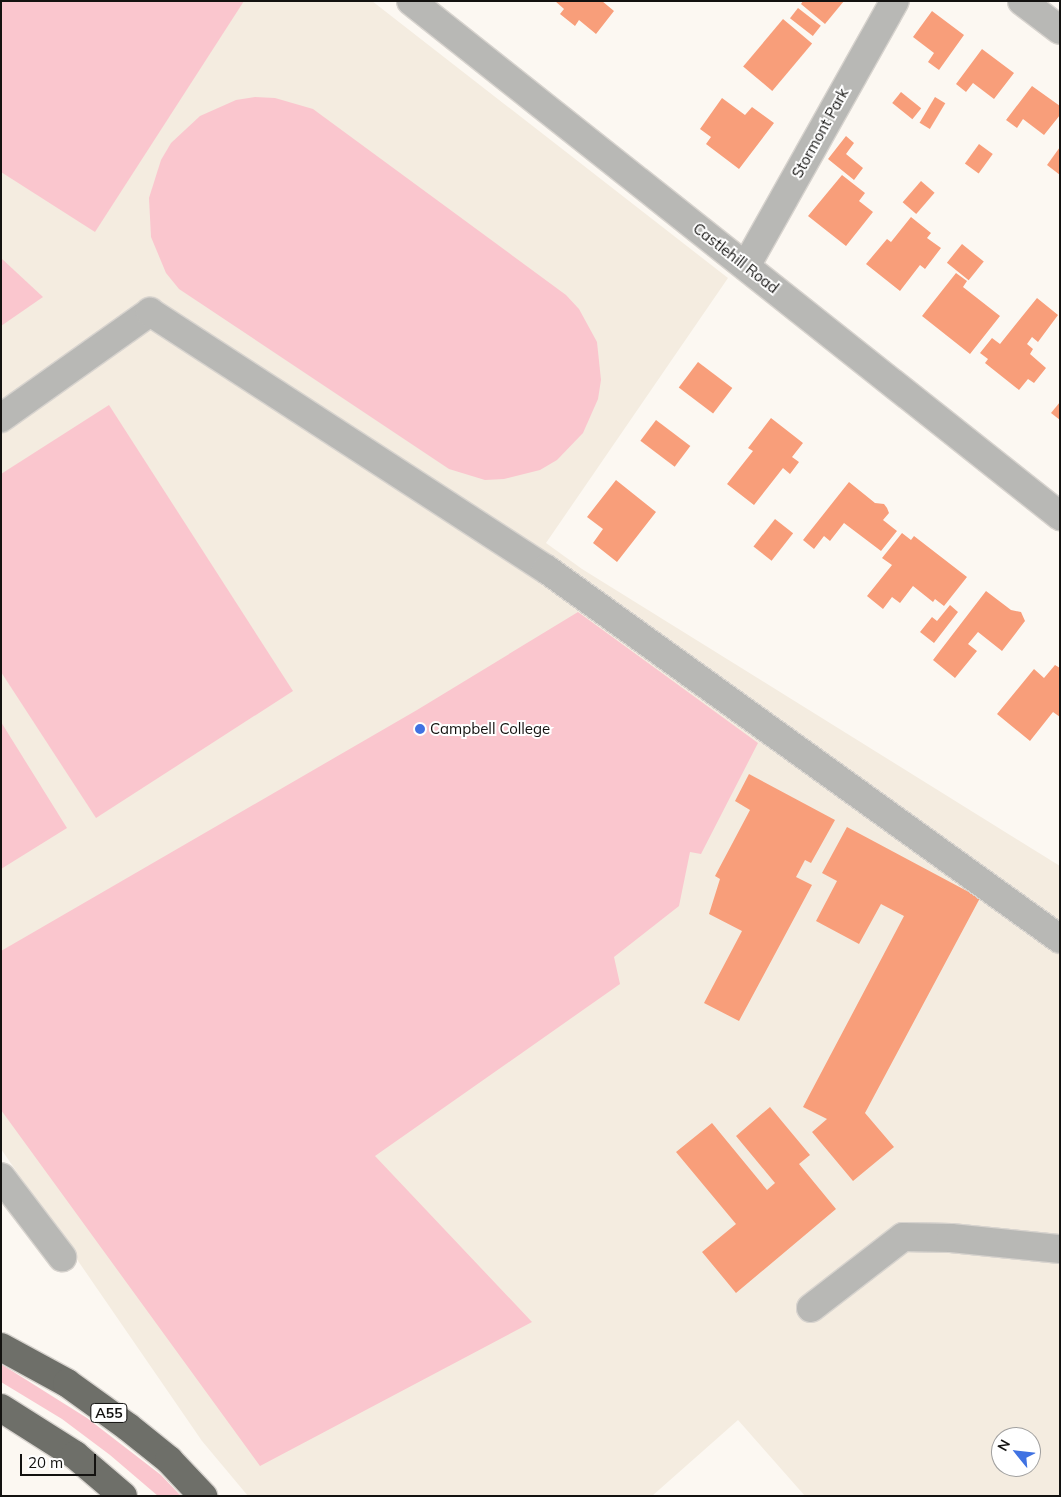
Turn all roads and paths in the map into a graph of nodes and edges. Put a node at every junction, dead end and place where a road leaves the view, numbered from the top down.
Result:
1 (411, 1) edge
2 (895, 1) edge
3 (1022, 1) edge
4 (1060, 30) edge
5 (746, 266) junction
6 (1, 418) edge
7 (1060, 516) edge
8 (1060, 939) edge
9 (1, 1177) edge
10 (1060, 1248) edge
11 (62, 1257) dead end
12 (810, 1308) dead end
13 (1, 1347) edge
14 (1, 1408) edge
15 (123, 1496) edge
16 (203, 1496) edge

1 - 5 street, Castlehill Road
2 - 5 street, Stormont Park
3 - 4 street
5 - 7 street, Castlehill Road
6 - 8 street
9 - 11 street
10 - 12 street
13 - 16 highway, A55
14 - 15 highway

